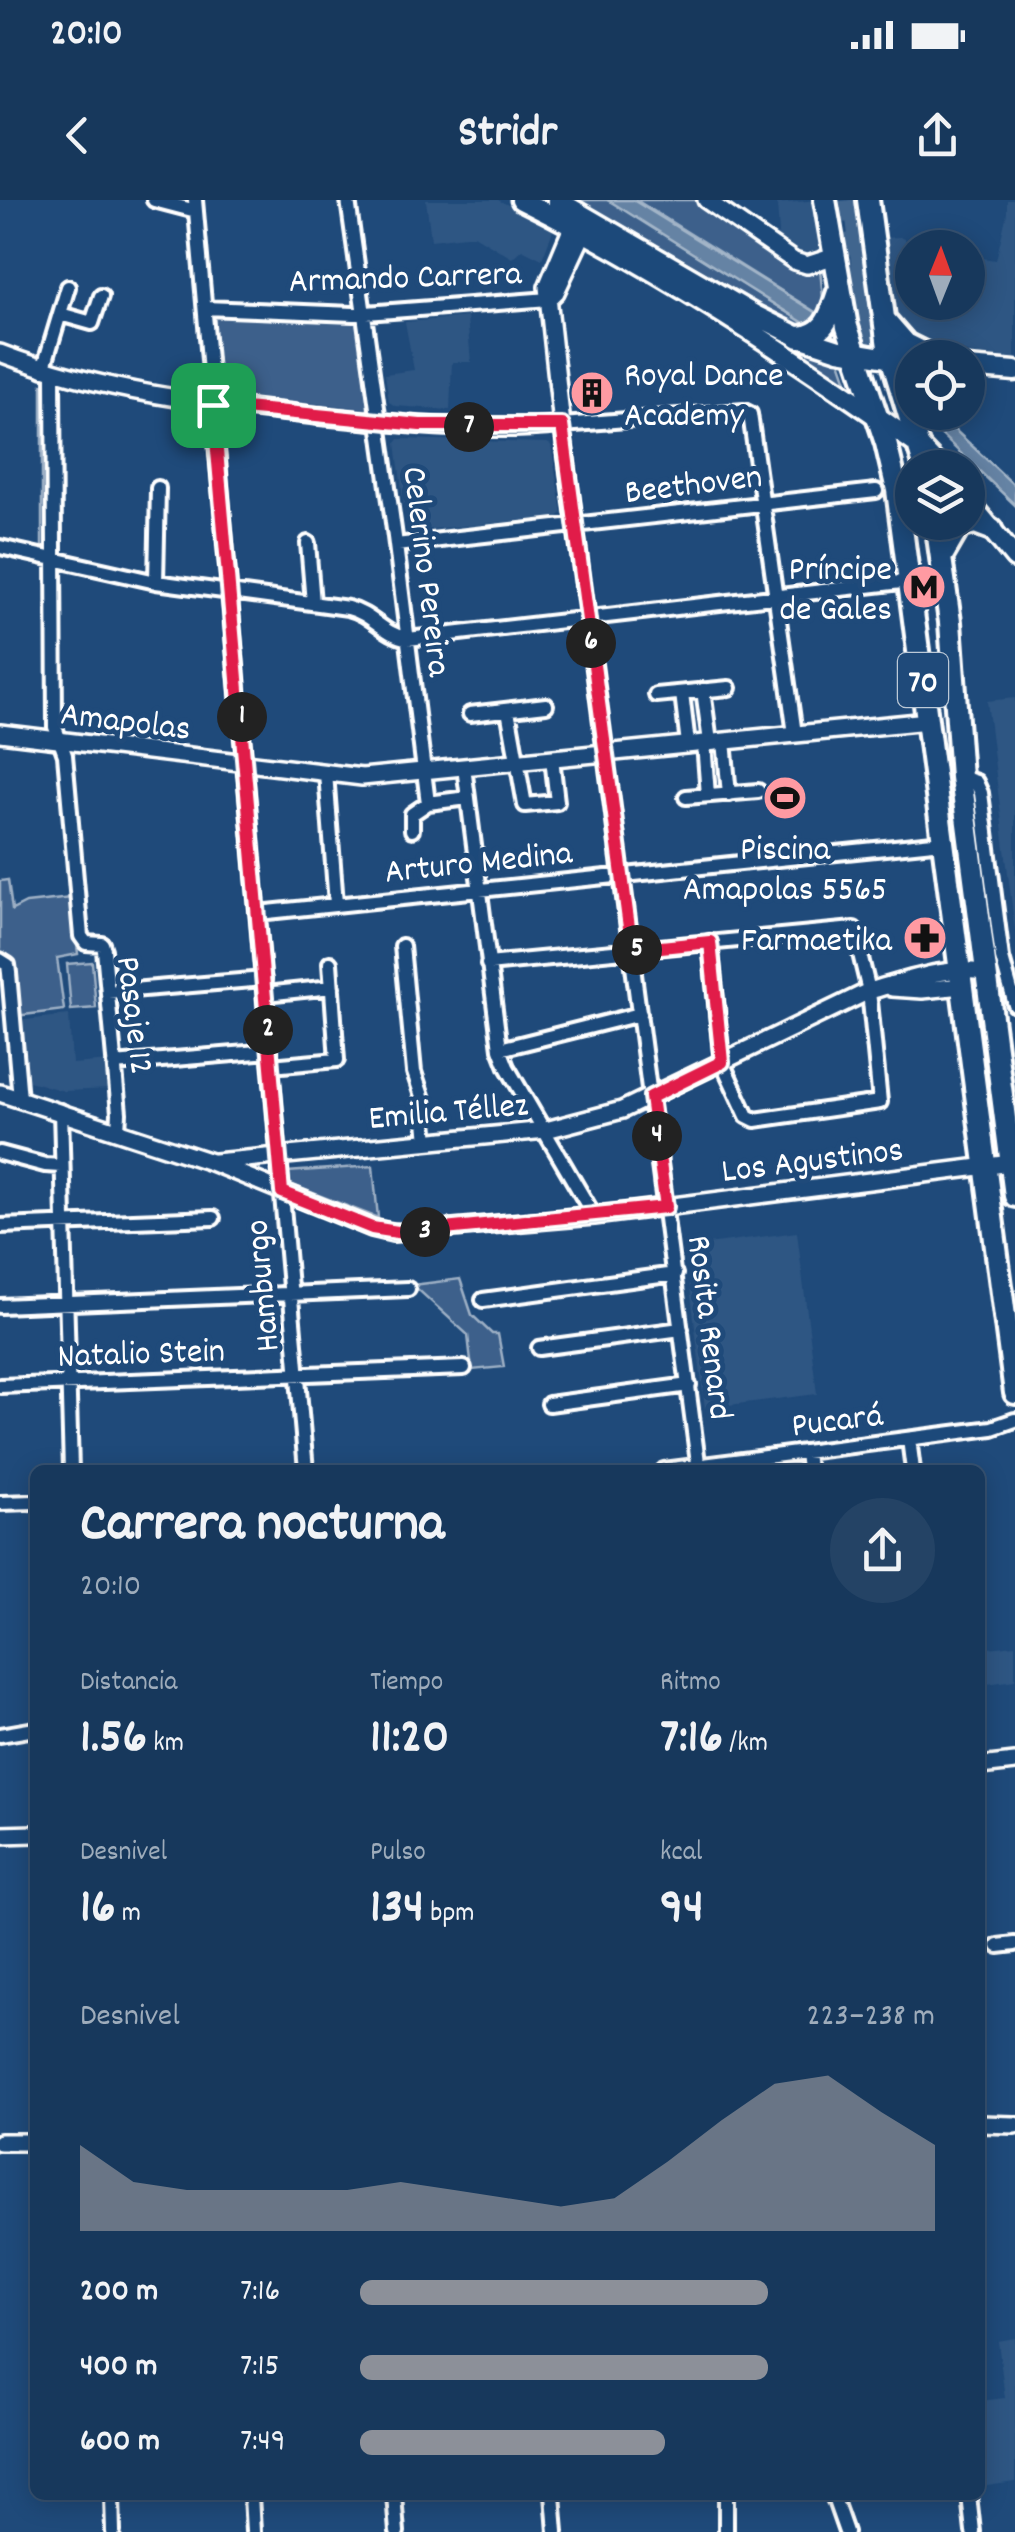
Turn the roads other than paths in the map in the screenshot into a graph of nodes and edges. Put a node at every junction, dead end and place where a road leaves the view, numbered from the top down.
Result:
1 (154, 200) edge
2 (348, 200) edge
3 (521, 200) edge
4 (557, 200) edge
5 (706, 200) edge
6 (825, 200) edge
7 (868, 200) edge
8 (724, 205) edge
9 (195, 206) edge
10 (582, 225) junction
11 (832, 257) junction
12 (68, 286) dead end
13 (839, 290) junction
14 (101, 296) dead end
15 (549, 299) junction
16 (204, 308) junction
17 (881, 310) junction
18 (60, 314) junction
19 (364, 314) junction
20 (799, 336) junction
21 (903, 340) edge
22 (0, 353) edge
23 (856, 353) junction
24 (891, 359) junction
25 (895, 360) edge
26 (985, 368) edge
27 (48, 371) junction
28 (1015, 371) edge
29 (213, 405) junction
30 (878, 417) junction
31 (379, 422) junction
32 (562, 425) junction
33 (914, 450) edge
34 (920, 450) edge
35 (158, 488) dead end
36 (876, 491) dead end
37 (763, 505) junction
38 (985, 522) edge
39 (576, 526) junction
40 (991, 529) junction
41 (938, 540) edge
42 (308, 543) dead end
43 (396, 545) junction
44 (0, 547) edge
45 (941, 558) junction
46 (1015, 558) edge
47 (54, 561) junction
48 (910, 581) junction
49 (156, 582) junction
50 (231, 594) junction
51 (776, 596) junction
52 (313, 603) junction
53 (588, 618) junction
54 (408, 639) junction
55 (729, 688) dead end
56 (703, 690) junction
57 (682, 692) junction
58 (656, 695) dead end
59 (546, 706) dead end
60 (508, 710) junction
61 (470, 714) dead end
62 (928, 721) junction
63 (0, 734) edge
64 (795, 734) junction
65 (60, 741) junction
66 (707, 743) junction
67 (606, 752) junction
68 (552, 758) junction
69 (517, 761) junction
70 (246, 763) junction
71 (464, 767) junction
72 (424, 771) junction
73 (326, 773) junction
74 (962, 777) junction
75 (936, 779) junction
76 (758, 792) dead end
77 (729, 794) junction
78 (708, 795) junction
79 (468, 798) junction
80 (686, 798) dead end
81 (428, 803) junction
82 (412, 830) dead end
83 (943, 842) junction
84 (622, 875) junction
85 (480, 890) junction
86 (336, 904) junction
87 (258, 912) junction
88 (710, 942) junction
89 (402, 946) dead end
90 (632, 950) junction
91 (0, 960) edge
92 (330, 963) dead end
93 (488, 964) junction
94 (0, 969) edge
95 (988, 972) junction
96 (962, 978) junction
97 (264, 979) junction
98 (332, 988) junction
99 (876, 989) junction
100 (108, 992) junction
101 (265, 994) junction
102 (1015, 1006) edge
103 (640, 1014) junction
104 (270, 1050) junction
105 (500, 1050) junction
106 (722, 1062) junction
107 (114, 1064) junction
108 (271, 1066) junction
109 (11, 1096) edge
110 (651, 1097) junction
111 (61, 1112) junction
112 (118, 1130) junction
113 (546, 1130) junction
114 (427, 1142) junction
115 (0, 1153) edge
116 (279, 1155) junction
117 (211, 1162) junction
118 (1013, 1163) edge
119 (61, 1166) junction
120 (986, 1166) junction
121 (282, 1192) junction
122 (1015, 1196) edge
123 (666, 1207) junction
124 (594, 1216) junction
125 (213, 1218) dead end
126 (63, 1224) junction
127 (0, 1226) edge
128 (675, 1274) junction
129 (408, 1290) dead end
130 (291, 1296) junction
131 (483, 1300) dead end
132 (65, 1304) junction
133 (0, 1306) edge
134 (682, 1329) junction
135 (539, 1348) dead end
136 (464, 1368) dead end
137 (298, 1375) junction
138 (68, 1384) junction
139 (689, 1385) junction
140 (0, 1386) edge
141 (1015, 1393) edge
142 (550, 1404) dead end
143 (1015, 1420) edge
144 (908, 1439) junction
145 (806, 1452) junction
146 (71, 1465) edge
147 (306, 1465) edge
148 (699, 1465) edge
149 (719, 1465) edge
150 (807, 1465) edge
151 (911, 1465) edge
152 (30, 1502) edge
153 (0, 1504) edge
154 (30, 1731) edge
155 (0, 1735) edge
156 (1015, 1762) edge
157 (985, 1765) edge
158 (30, 1834) edge
159 (0, 1835) edge
160 (1015, 1944) edge
161 (998, 1946) dead end
162 (985, 2124) edge
163 (1015, 2124) edge
164 (0, 2142) edge
165 (30, 2142) edge
166 (112, 2500) edge
167 (251, 2500) edge
168 (395, 2500) edge
169 (554, 2500) edge
170 (726, 2500) edge
171 (835, 2500) edge
172 (969, 2500) edge
173 (113, 2532) edge
174 (253, 2532) edge
175 (398, 2532) edge
176 (556, 2532) edge
177 (726, 2532) edge
178 (846, 2532) edge
179 (973, 2532) edge

1 - 9 street
2 - 19 street, Celerino Pereira
3 - 10 main road
4 - 10 main road
5 - 8 street
6 - 11 main road, 70
7 - 17 main road
8 - 11 street
9 - 16 street, Hamburgo
10 - 15 street, Rosita Renard
10 - 20 main road
10 - 30 main road
11 - 13 main road, 70
12 - 18 street
13 - 20 main road
13 - 23 main road, 70
14 - 18 street
15 - 19 street, Armando Carrera
15 - 32 street, Rosita Renard
16 - 19 street, Armando Carrera
16 - 29 street, Hamburgo
17 - 21 main road
17 - 24 main road
18 - 27 street
19 - 31 street, Celerino Pereira
20 - 23 main road
22 - 27 street
23 - 24 main road
23 - 30 main road, 70
24 - 25 main road
24 - 34 main road
26 - 28 main road
27 - 29 street
27 - 47 street
29 - 31 street
29 - 50 street, Hamburgo
30 - 33 main road
30 - 48 main road, 70
31 - 32 street
31 - 43 street, Celerino Pereira
32 - 37 street
32 - 39 street, Rosita Renard
35 - 49 street
36 - 37 street, Beethoven
37 - 39 street, Beethoven
37 - 51 street
38 - 40 main road
39 - 43 street, Beethoven
39 - 53 street, Rosita Renard
40 - 45 main road
40 - 46 main road
41 - 45 main road, 70
42 - 52 street
43 - 54 street, Celerino Pereira
44 - 47 street
45 - 74 main road, 70
47 - 49 street
47 - 65 street
48 - 51 street
48 - 62 main road, 70
49 - 50 street
50 - 52 street
50 - 70 street, Hamburgo
51 - 53 street
51 - 64 street
52 - 54 street
53 - 54 street
53 - 67 street, Rosita Renard
54 - 72 street, Celerino Pereira
55 - 56 street
56 - 57 street
56 - 66 street
57 - 58 street
57 - 66 street
59 - 60 street
60 - 61 street
60 - 69 street
62 - 64 street, Amapolas
62 - 75 main road, 70
63 - 65 street, Amapolas
64 - 66 street, Amapolas
65 - 70 street, Amapolas
65 - 100 street, Pasaje 12
66 - 67 street, Amapolas
66 - 77 street
66 - 78 street
67 - 68 street, Amapolas
67 - 84 street, Rosita Renard
68 - 69 street, Amapolas
68 - 69 street
69 - 71 street, Amapolas
70 - 73 street, Amapolas
70 - 87 street, Hamburgo
71 - 72 street, Amapolas
71 - 79 street
72 - 73 street, Amapolas
72 - 81 street
73 - 86 street
74 - 75 main road
74 - 95 main road, 70
74 - 102 street
75 - 83 main road, 70
76 - 77 street
77 - 78 street
78 - 80 street
79 - 81 street
79 - 85 street
81 - 82 street
83 - 84 street, Arturo Medina
83 - 96 main road, 70
84 - 85 street, Arturo Medina
84 - 90 street, Rosita Renard
85 - 86 street, Arturo Medina
85 - 93 street
86 - 87 street, Arturo Medina
87 - 97 street, Hamburgo
88 - 90 street
88 - 99 street
88 - 106 street
89 - 114 street
90 - 93 street
90 - 103 street, Rosita Renard
91 - 109 street
92 - 98 street
93 - 105 street
94 - 109 street
95 - 96 street, Emilia Téllez
95 - 118 main road, 70
96 - 99 street, Emilia Téllez
96 - 120 main road, 70
97 - 100 street
97 - 101 street, Hamburgo
98 - 101 street
98 - 108 street
99 - 106 street, Emilia Téllez
99 - 106 street
100 - 107 street, Pasaje 12
101 - 104 street, Hamburgo
103 - 105 street
103 - 110 street, Rosita Renard
104 - 107 street
104 - 108 street, Hamburgo
105 - 113 street
106 - 110 street, Emilia Téllez
107 - 112 street, Pasaje 12
108 - 116 street, Hamburgo
109 - 111 street, Emilia Téllez
110 - 113 street, Emilia Téllez
110 - 123 street, Rosita Renard
111 - 112 street, Emilia Téllez
111 - 119 street
112 - 117 street, Emilia Téllez
113 - 114 street, Emilia Téllez
113 - 124 street
114 - 116 street, Emilia Téllez
115 - 119 street
116 - 117 street, Emilia Téllez
116 - 121 street, Hamburgo
117 - 121 street, Los Agustinos
118 - 120 street, Los Agustinos
118 - 122 main road, 70
119 - 126 street
120 - 123 street, Los Agustinos
120 - 141 main road, 70
121 - 124 street, Los Agustinos
121 - 130 street, Hamburgo
123 - 124 street, Los Agustinos
123 - 128 street, Rosita Renard
125 - 126 street
126 - 127 street
126 - 132 street
128 - 131 street
128 - 134 street, Rosita Renard
129 - 130 street
130 - 132 street
130 - 137 street, Hamburgo
132 - 133 street
132 - 138 street
134 - 135 street
134 - 139 street, Rosita Renard
136 - 137 street, Natalio Stein
137 - 138 street, Natalio Stein
137 - 147 street, Hamburgo
138 - 140 street, Natalio Stein
138 - 146 street
139 - 142 street
139 - 148 street, Rosita Renard
143 - 144 street, Pucará
144 - 145 street, Pucará
144 - 151 street
145 - 149 street, Pucará
145 - 150 street
152 - 153 street
154 - 155 street
156 - 157 street
158 - 159 street
160 - 161 street
162 - 163 street
164 - 165 street
166 - 173 street
167 - 174 street
168 - 175 street
169 - 176 street
170 - 177 street
171 - 178 street
172 - 179 street

